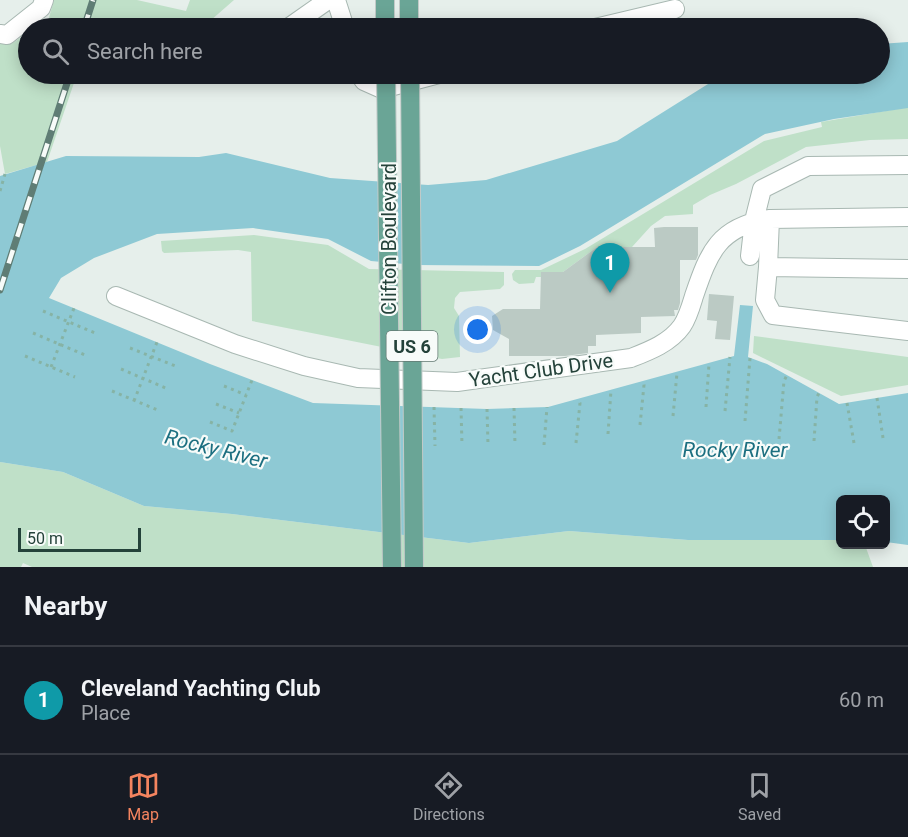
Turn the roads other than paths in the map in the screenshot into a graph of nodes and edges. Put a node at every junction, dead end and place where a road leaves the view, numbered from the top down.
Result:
1 (44, 0) edge
2 (328, 0) edge
3 (336, 0) edge
4 (385, 0) edge
5 (409, 0) edge
6 (675, 9) dead end
7 (27, 18) edge
8 (302, 18) edge
9 (342, 18) edge
10 (385, 18) edge
11 (409, 18) edge
12 (637, 18) edge
13 (18, 24) edge
14 (4, 34) edge
15 (371, 84) edge
16 (386, 84) edge
17 (401, 84) edge
18 (410, 84) edge
19 (908, 165) edge
20 (908, 217) edge
21 (762, 220) junction
22 (750, 256) dead end
23 (768, 267) junction
24 (908, 269) edge
25 (116, 296) dead end
26 (908, 331) edge
27 (392, 567) edge
28 (414, 567) edge

1 - 7 street
2 - 8 street
3 - 9 street
4 - 10 main road
5 - 11 main road
6 - 12 street
13 - 14 street
15 - 17 street
16 - 27 main road, Clifton Boulevard / US 6, bridge
18 - 28 main road, Clifton Boulevard / US 6, bridge
19 - 21 street
20 - 21 street, Yacht Club Drive
21 - 22 street
21 - 23 street
21 - 25 street, Yacht Club Drive
23 - 24 street
23 - 26 street

